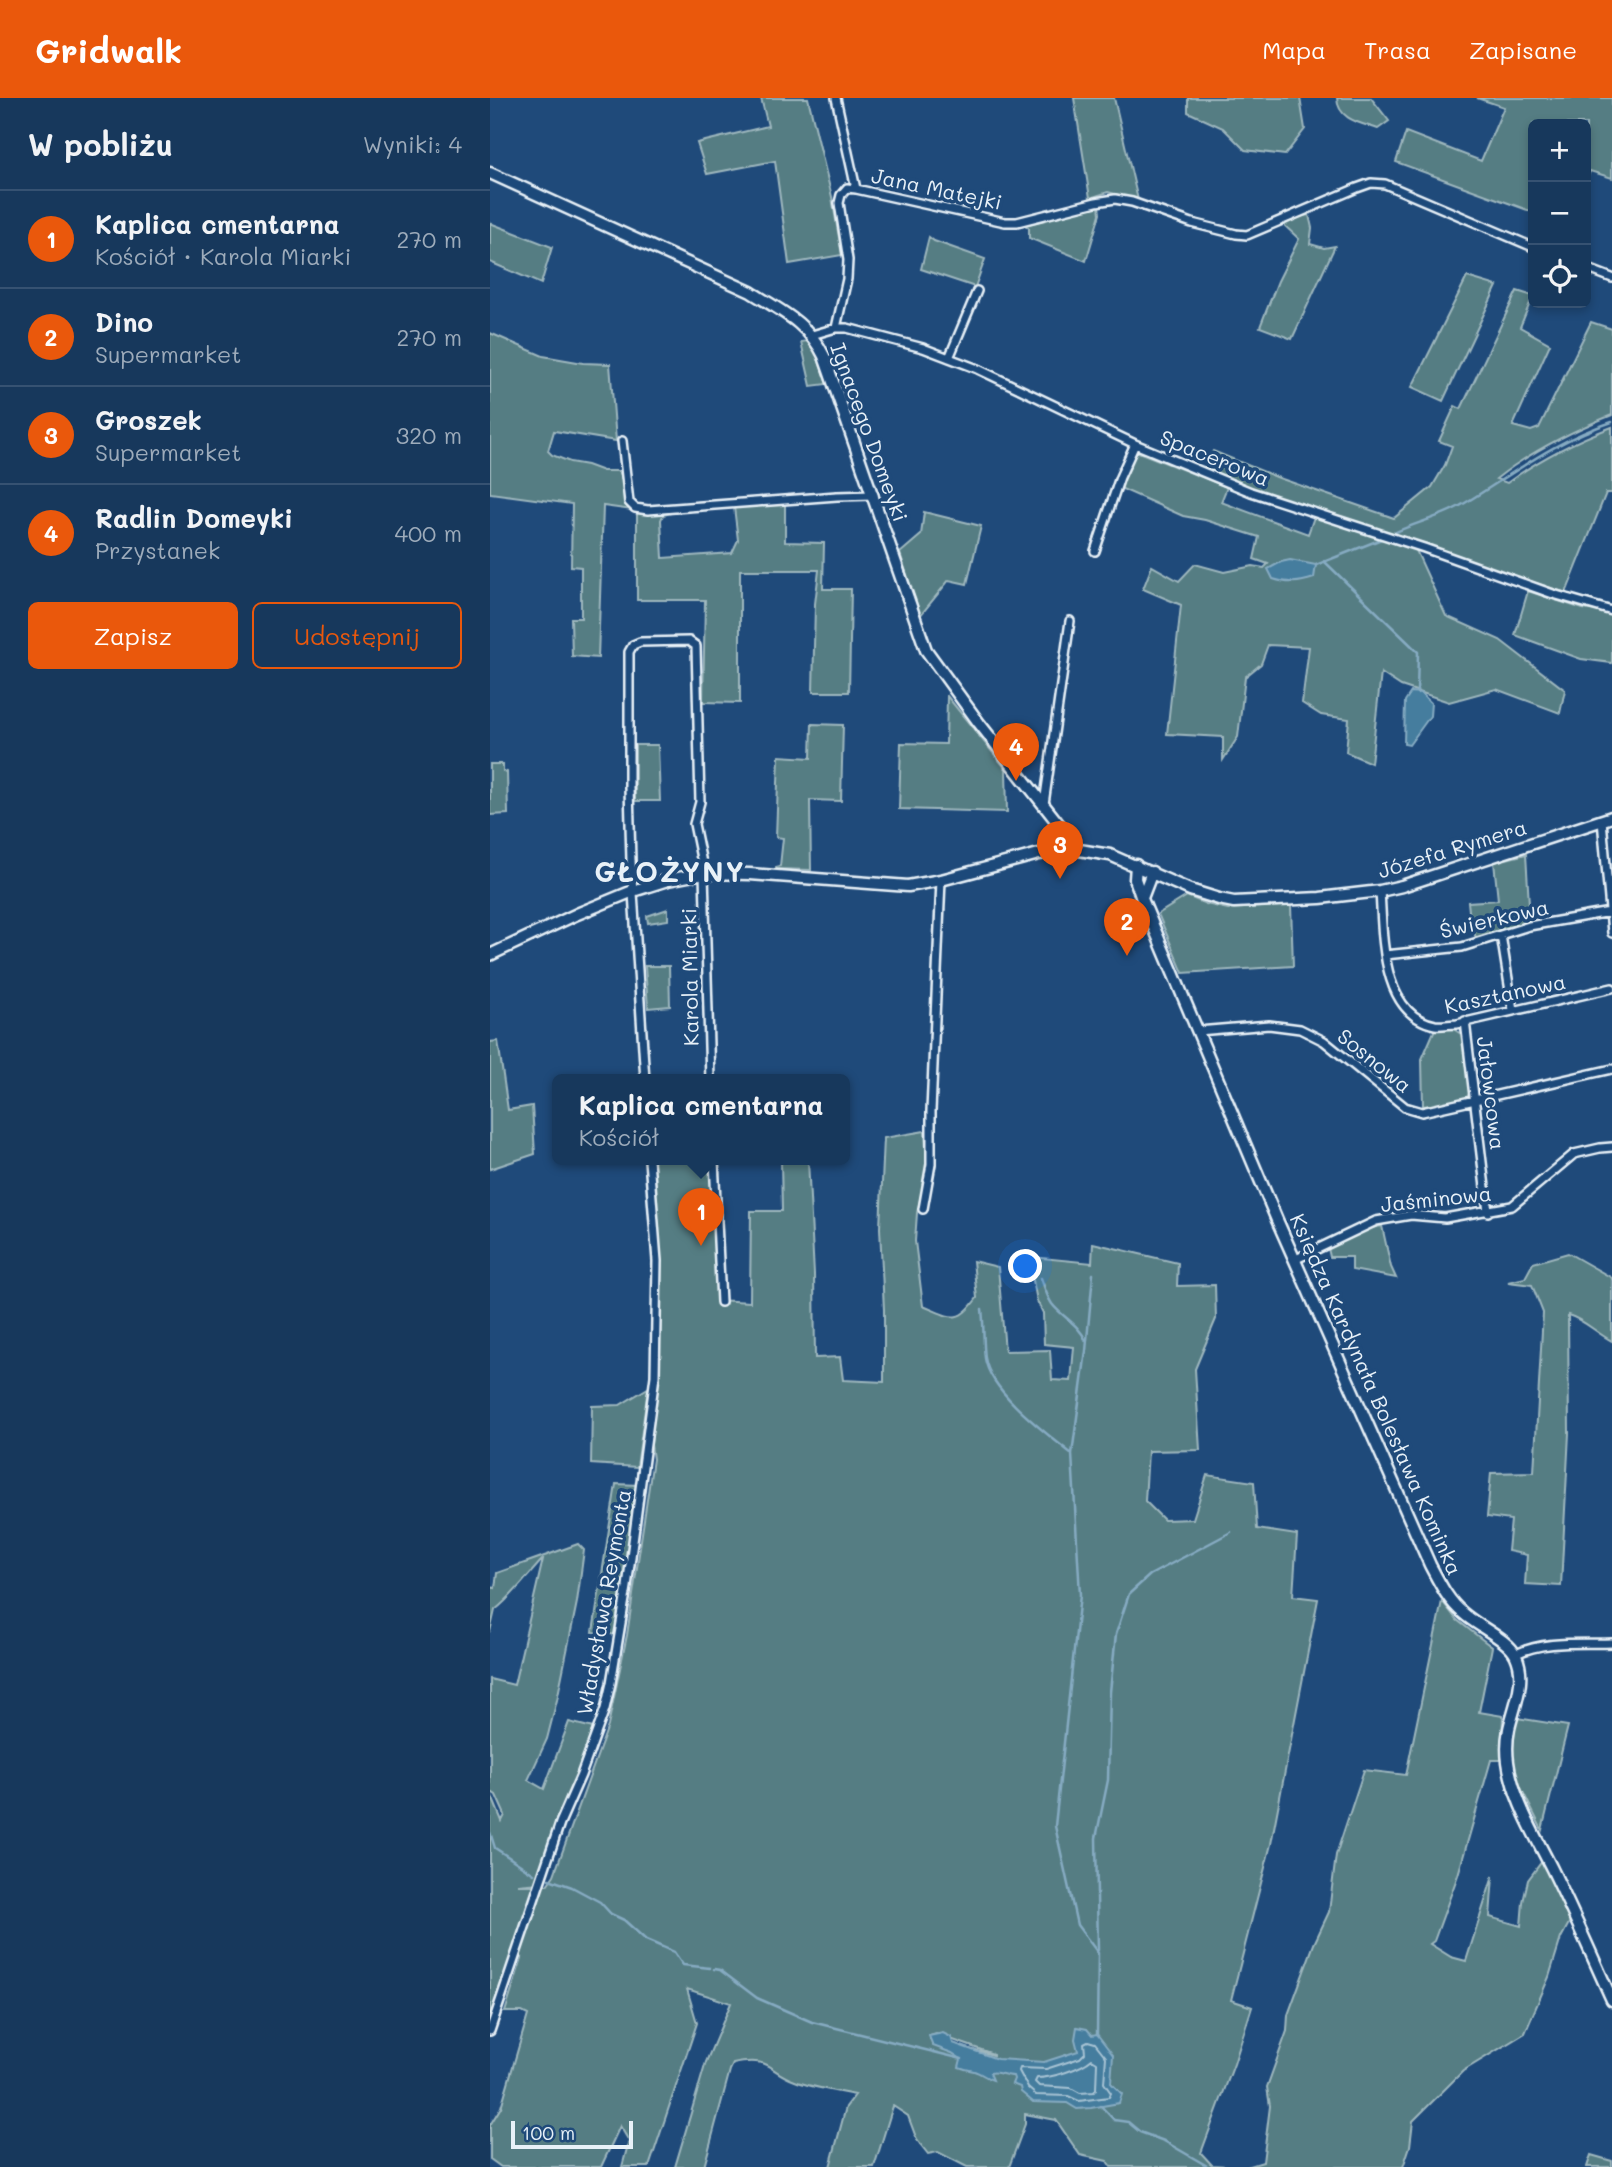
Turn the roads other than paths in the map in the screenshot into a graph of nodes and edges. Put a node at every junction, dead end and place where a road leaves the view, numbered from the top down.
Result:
1 (836, 98) edge
2 (490, 173) edge
3 (856, 189) junction
4 (1528, 245) edge
5 (1591, 270) edge
6 (1612, 278) edge
7 (977, 291) dead end
8 (836, 328) junction
9 (812, 335) junction
10 (949, 358) junction
11 (622, 441) dead end
12 (1135, 444) junction
13 (874, 495) junction
14 (1095, 551) dead end
15 (1612, 611) edge
16 (1070, 621) dead end
17 (1044, 804) junction
18 (1607, 819) edge
19 (1073, 849) junction
20 (1136, 865) junction
21 (1152, 872) junction
22 (704, 873) junction
23 (941, 880) junction
24 (633, 891) junction
25 (1380, 891) junction
26 (1142, 899) junction
27 (1610, 912) edge
28 (1612, 933) edge
29 (1501, 935) junction
30 (490, 955) edge
31 (1385, 955) junction
32 (1612, 988) edge
33 (1513, 1010) junction
34 (1465, 1021) junction
35 (1198, 1031) junction
36 (1612, 1069) edge
37 (645, 1074) edge
38 (710, 1074) edge
39 (1476, 1101) junction
40 (1612, 1147) edge
41 (649, 1165) edge
42 (714, 1165) edge
43 (923, 1209) dead end
44 (1488, 1212) junction
45 (1294, 1260) junction
46 (721, 1302) dead end
47 (1612, 1643) edge
48 (1516, 1654) junction
49 (1612, 2000) edge
50 (490, 2031) edge

1 - 3 street, Jana Matejki
2 - 9 street, Ignacego Domeyki
3 - 4 street, Jana Matejki
3 - 8 street
5 - 6 street
7 - 10 street
8 - 9 street, Spacerowa
8 - 10 street, Spacerowa
9 - 13 street, Ignacego Domeyki
10 - 12 street, Spacerowa
11 - 13 street
12 - 14 street
12 - 15 street, Spacerowa
13 - 17 street, Ignacego Domeyki
16 - 17 street
17 - 19 street, Ignacego Domeyki
18 - 25 street, Józefa Rymera
18 - 27 street
19 - 20 street, Józefa Rymera
19 - 23 street, Józefa Rymera
20 - 21 street, Józefa Rymera
20 - 26 street, Księdza Kardynała Bolesława Kominka
21 - 25 street, Józefa Rymera
21 - 26 street
22 - 23 street, Józefa Rymera
22 - 24 street, Józefa Rymera
22 - 24 street, Karola Miarki
22 - 38 street, Karola Miarki
23 - 43 street
24 - 30 street, Józefa Rymera
24 - 37 street
25 - 31 street, Kasztanowa
26 - 35 street, Księdza Kardynała Bolesława Kominka
27 - 28 street
27 - 29 street, Świerkowa
29 - 31 street, Świerkowa
29 - 33 street
31 - 34 street, Kasztanowa
32 - 33 street, Kasztanowa
33 - 34 street, Kasztanowa
34 - 39 street, Jałowcowa
35 - 39 street, Sosnowa
35 - 45 street, Księdza Kardynała Bolesława Kominka
36 - 39 street, Sosnowa
39 - 44 street, Jałowcowa
40 - 44 street, Jaśminowa
41 - 50 street, Władysława Reymonta
42 - 46 street
44 - 45 street, Jaśminowa
45 - 48 street, Księdza Kardynała Bolesława Kominka
47 - 48 street
48 - 49 street

